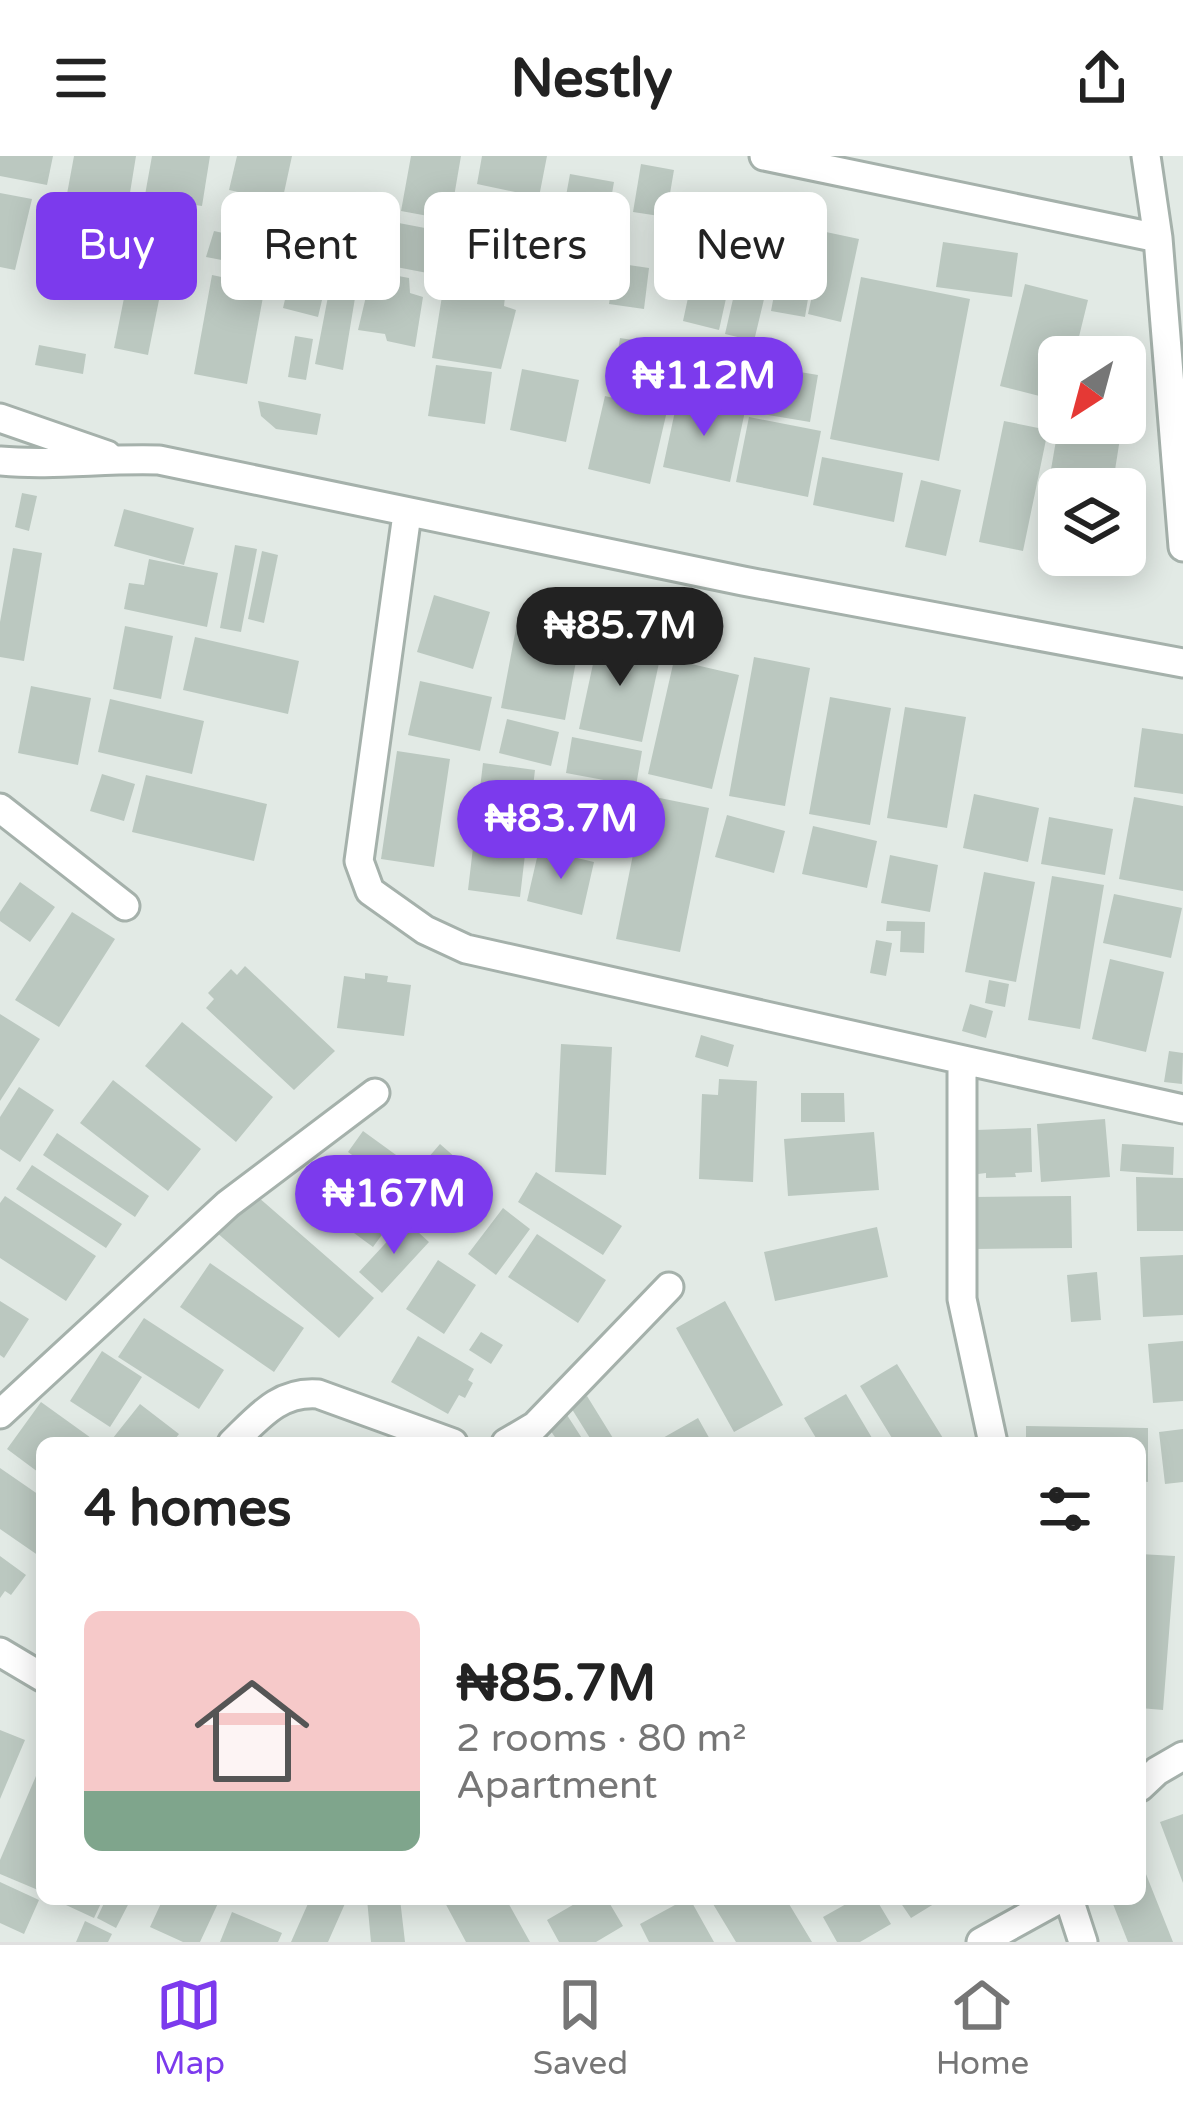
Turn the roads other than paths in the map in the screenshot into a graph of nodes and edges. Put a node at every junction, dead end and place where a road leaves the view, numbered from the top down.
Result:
1 (764, 156) edge
2 (1146, 156) edge
3 (1158, 238) junction
4 (0, 418) edge
5 (116, 459) junction
6 (0, 460) edge
7 (406, 514) junction
8 (1183, 547) edge
9 (1183, 663) edge
10 (0, 808) edge
11 (124, 906) dead end
12 (962, 1061) junction
13 (375, 1093) dead end
14 (1183, 1109) edge
15 (669, 1287) dead end
16 (0, 1414) edge
17 (238, 1437) edge
18 (436, 1437) edge
19 (516, 1437) edge
20 (992, 1437) edge
21 (0, 1652) edge
22 (36, 1665) edge
23 (1183, 1756) edge
24 (1146, 1781) edge
25 (1049, 1905) edge
26 (1071, 1905) edge
27 (981, 1942) edge
28 (1083, 1942) edge

1 - 3 street
2 - 3 street
3 - 8 street
4 - 5 street
5 - 6 street
5 - 7 street
7 - 9 street
7 - 12 street
10 - 11 street
12 - 14 street
12 - 20 street
13 - 16 street
15 - 19 street
17 - 18 street
21 - 22 street
23 - 24 street
25 - 27 street
26 - 28 street

